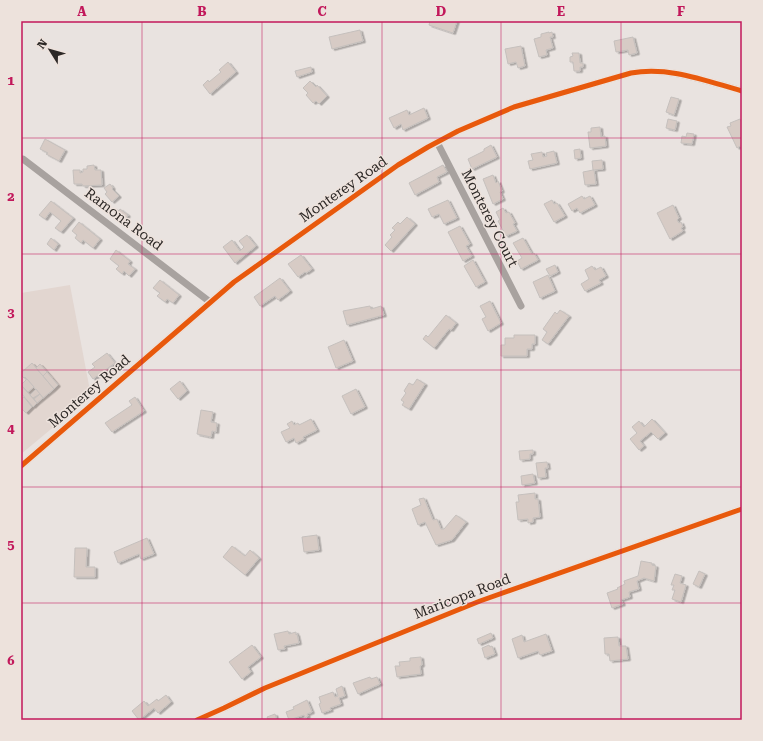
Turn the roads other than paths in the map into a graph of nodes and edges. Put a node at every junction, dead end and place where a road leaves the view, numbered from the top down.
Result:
1 (742, 91) edge
2 (437, 142) junction
3 (21, 159) edge
4 (210, 302) junction
5 (521, 306) dead end
6 (21, 466) edge
7 (742, 509) edge
8 (197, 720) edge

1 - 2 street, Monterey Road
2 - 4 street, Monterey Road
2 - 5 street, Monterey Court
3 - 4 street, Ramona Road
4 - 6 street, Monterey Road
7 - 8 street, Maricopa Road

